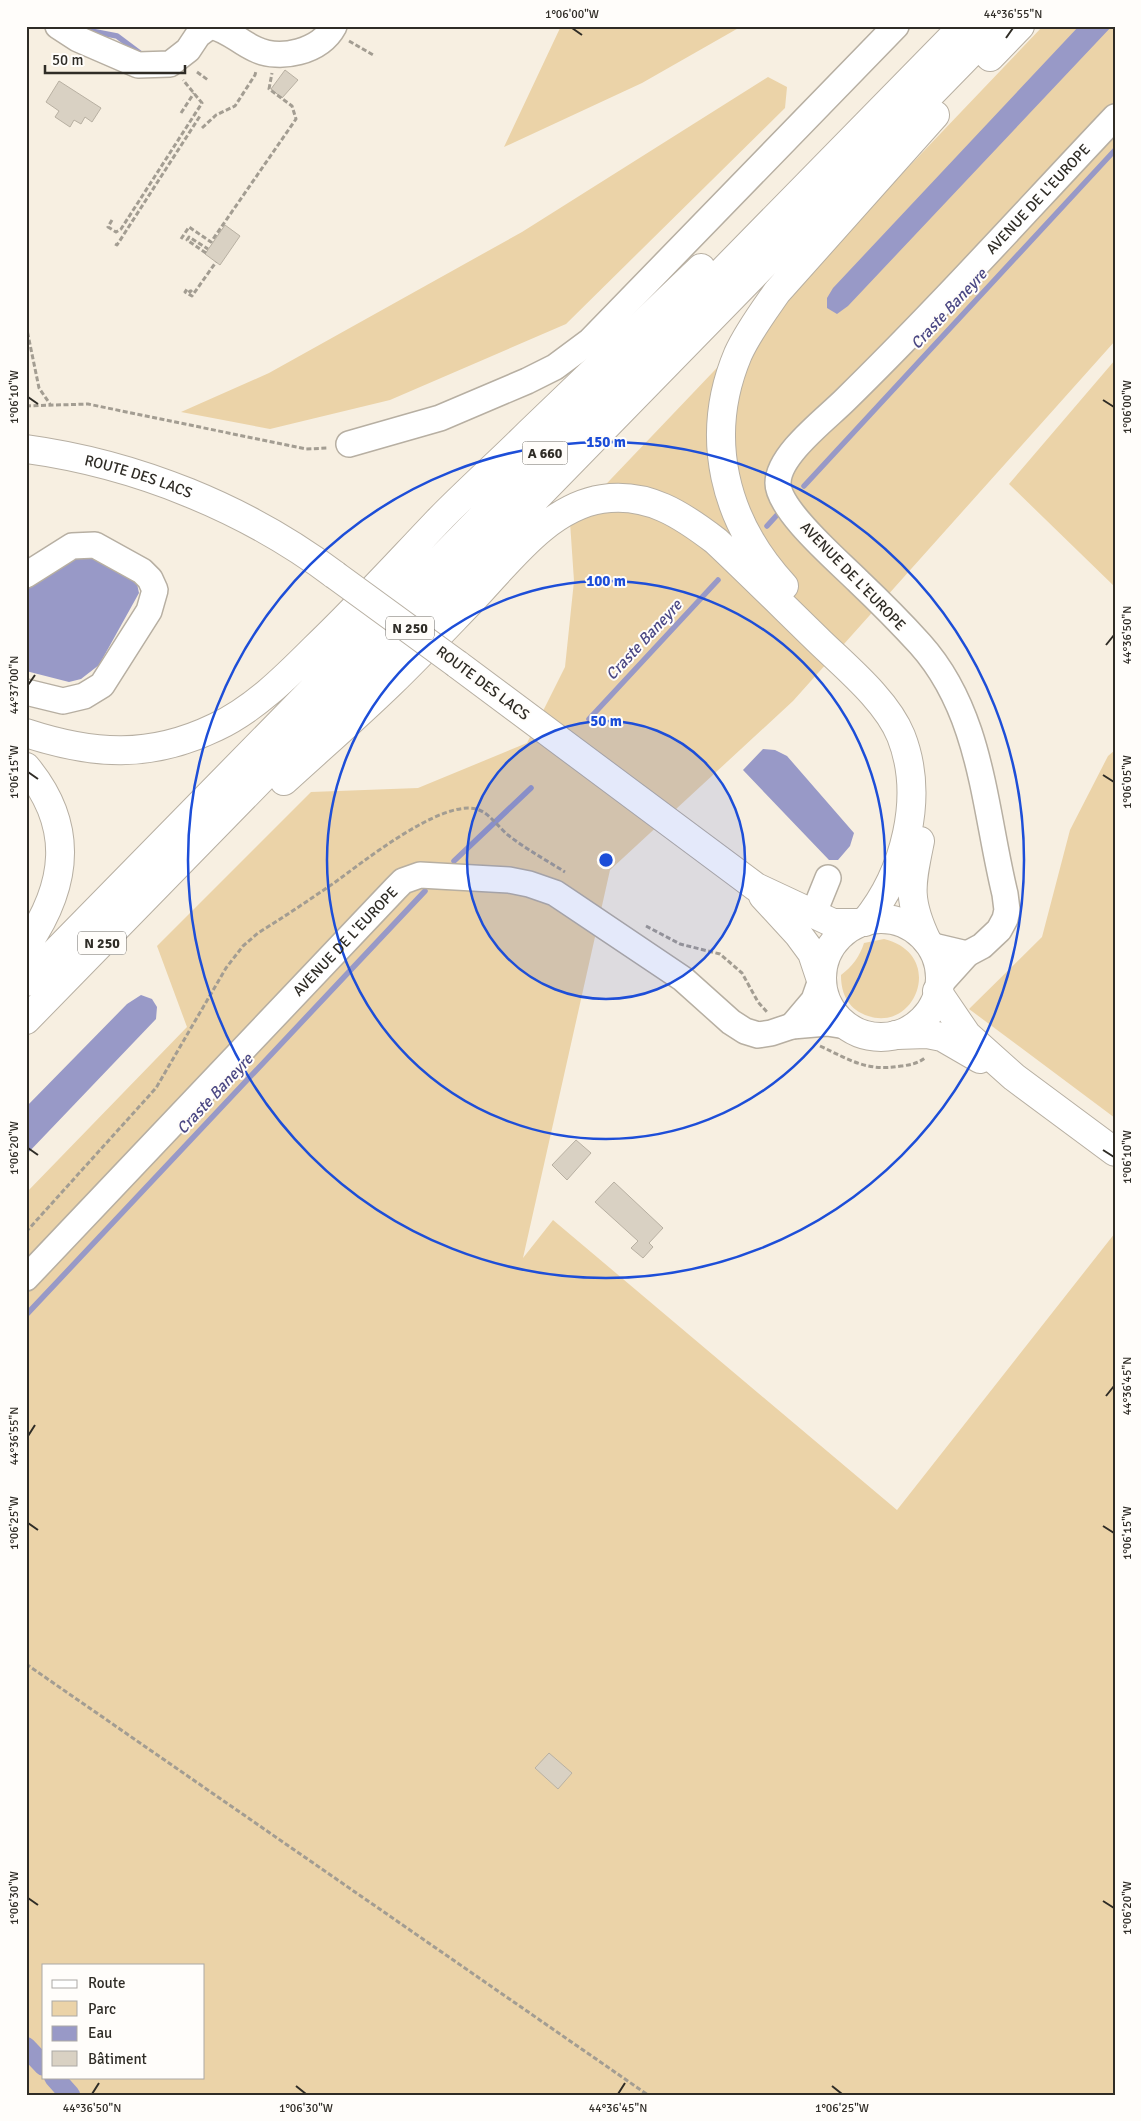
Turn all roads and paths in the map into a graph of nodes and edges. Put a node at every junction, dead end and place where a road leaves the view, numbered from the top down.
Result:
1 (58, 26) edge
2 (210, 26) edge
3 (896, 26) edge
4 (963, 26) edge
5 (997, 26) edge
6 (1020, 26) edge
7 (332, 29) edge
8 (265, 52) junction
9 (376, 56) dead end
10 (921, 69) junction
11 (182, 79) dead end
12 (208, 80) dead end
13 (181, 113) dead end
14 (200, 116) dead end
15 (1115, 117) edge
16 (202, 128) dead end
17 (112, 220) dead end
18 (181, 239) dead end
19 (115, 244) dead end
20 (207, 251) joint
21 (216, 262) dead end
22 (192, 290) dead end
23 (26, 325) edge
24 (50, 405) junction
25 (26, 406) edge
26 (349, 444) joint
27 (26, 449) edge
28 (26, 575) edge
29 (26, 692) edge
30 (26, 733) edge
31 (26, 766) edge
32 (170, 837) joint
33 (178, 866) junction
34 (573, 877) dead end
35 (828, 878) dead end
36 (756, 887) junction
37 (814, 915) junction
38 (862, 923) junction
39 (644, 925) dead end
40 (928, 943) junction
41 (26, 946) edge
42 (967, 954) junction
43 (821, 980) junction
44 (26, 982) edge
45 (938, 988) junction
46 (26, 1020) edge
47 (846, 1026) junction
48 (787, 1028) junction
49 (896, 1035) junction
50 (942, 1037) junction
51 (812, 1042) dead end
52 (1014, 1077) junction
53 (1115, 1152) edge
54 (26, 1232) edge
55 (26, 1278) edge
56 (26, 1664) edge
57 (648, 2095) edge

1 - 2 street
2 - 8 street
3 - 26 street
4 - 10 main road, A 660
5 - 33 main road, N 250
6 - 40 main road
7 - 8 street
7 - 9 path
8 - 16 path
8 - 18 path
10 - 30 main road
10 - 32 main road, A 660
11 - 12 path
13 - 17 path
14 - 19 path
15 - 42 street, AVENUE DE L'EUROPE
20 - 20 path
21 - 22 path
23 - 24 path
24 - 25 path
24 - 26 path
27 - 36 main road, ROUTE DES LACS, bridge
28 - 29 street
31 - 41 main road
32 - 44 main road, N 250
33 - 38 main road
33 - 46 main road, N 250
34 - 54 path
35 - 37 street
36 - 37 main road, ROUTE DES LACS
36 - 43 main road, ROUTE DES LACS
37 - 38 main road, ROUTE DES LACS
38 - 40 main road
38 - 43 main road
39 - 48 path
40 - 42 street
40 - 45 main road
42 - 45 street, AVENUE DE L'EUROPE
43 - 47 main road
43 - 48 street
45 - 49 main road
45 - 52 main road
47 - 48 street, AVENUE DE L'EUROPE
47 - 49 main road
48 - 55 street, AVENUE DE L'EUROPE
49 - 50 main road
50 - 51 path
50 - 52 main road
52 - 53 main road
56 - 57 path

